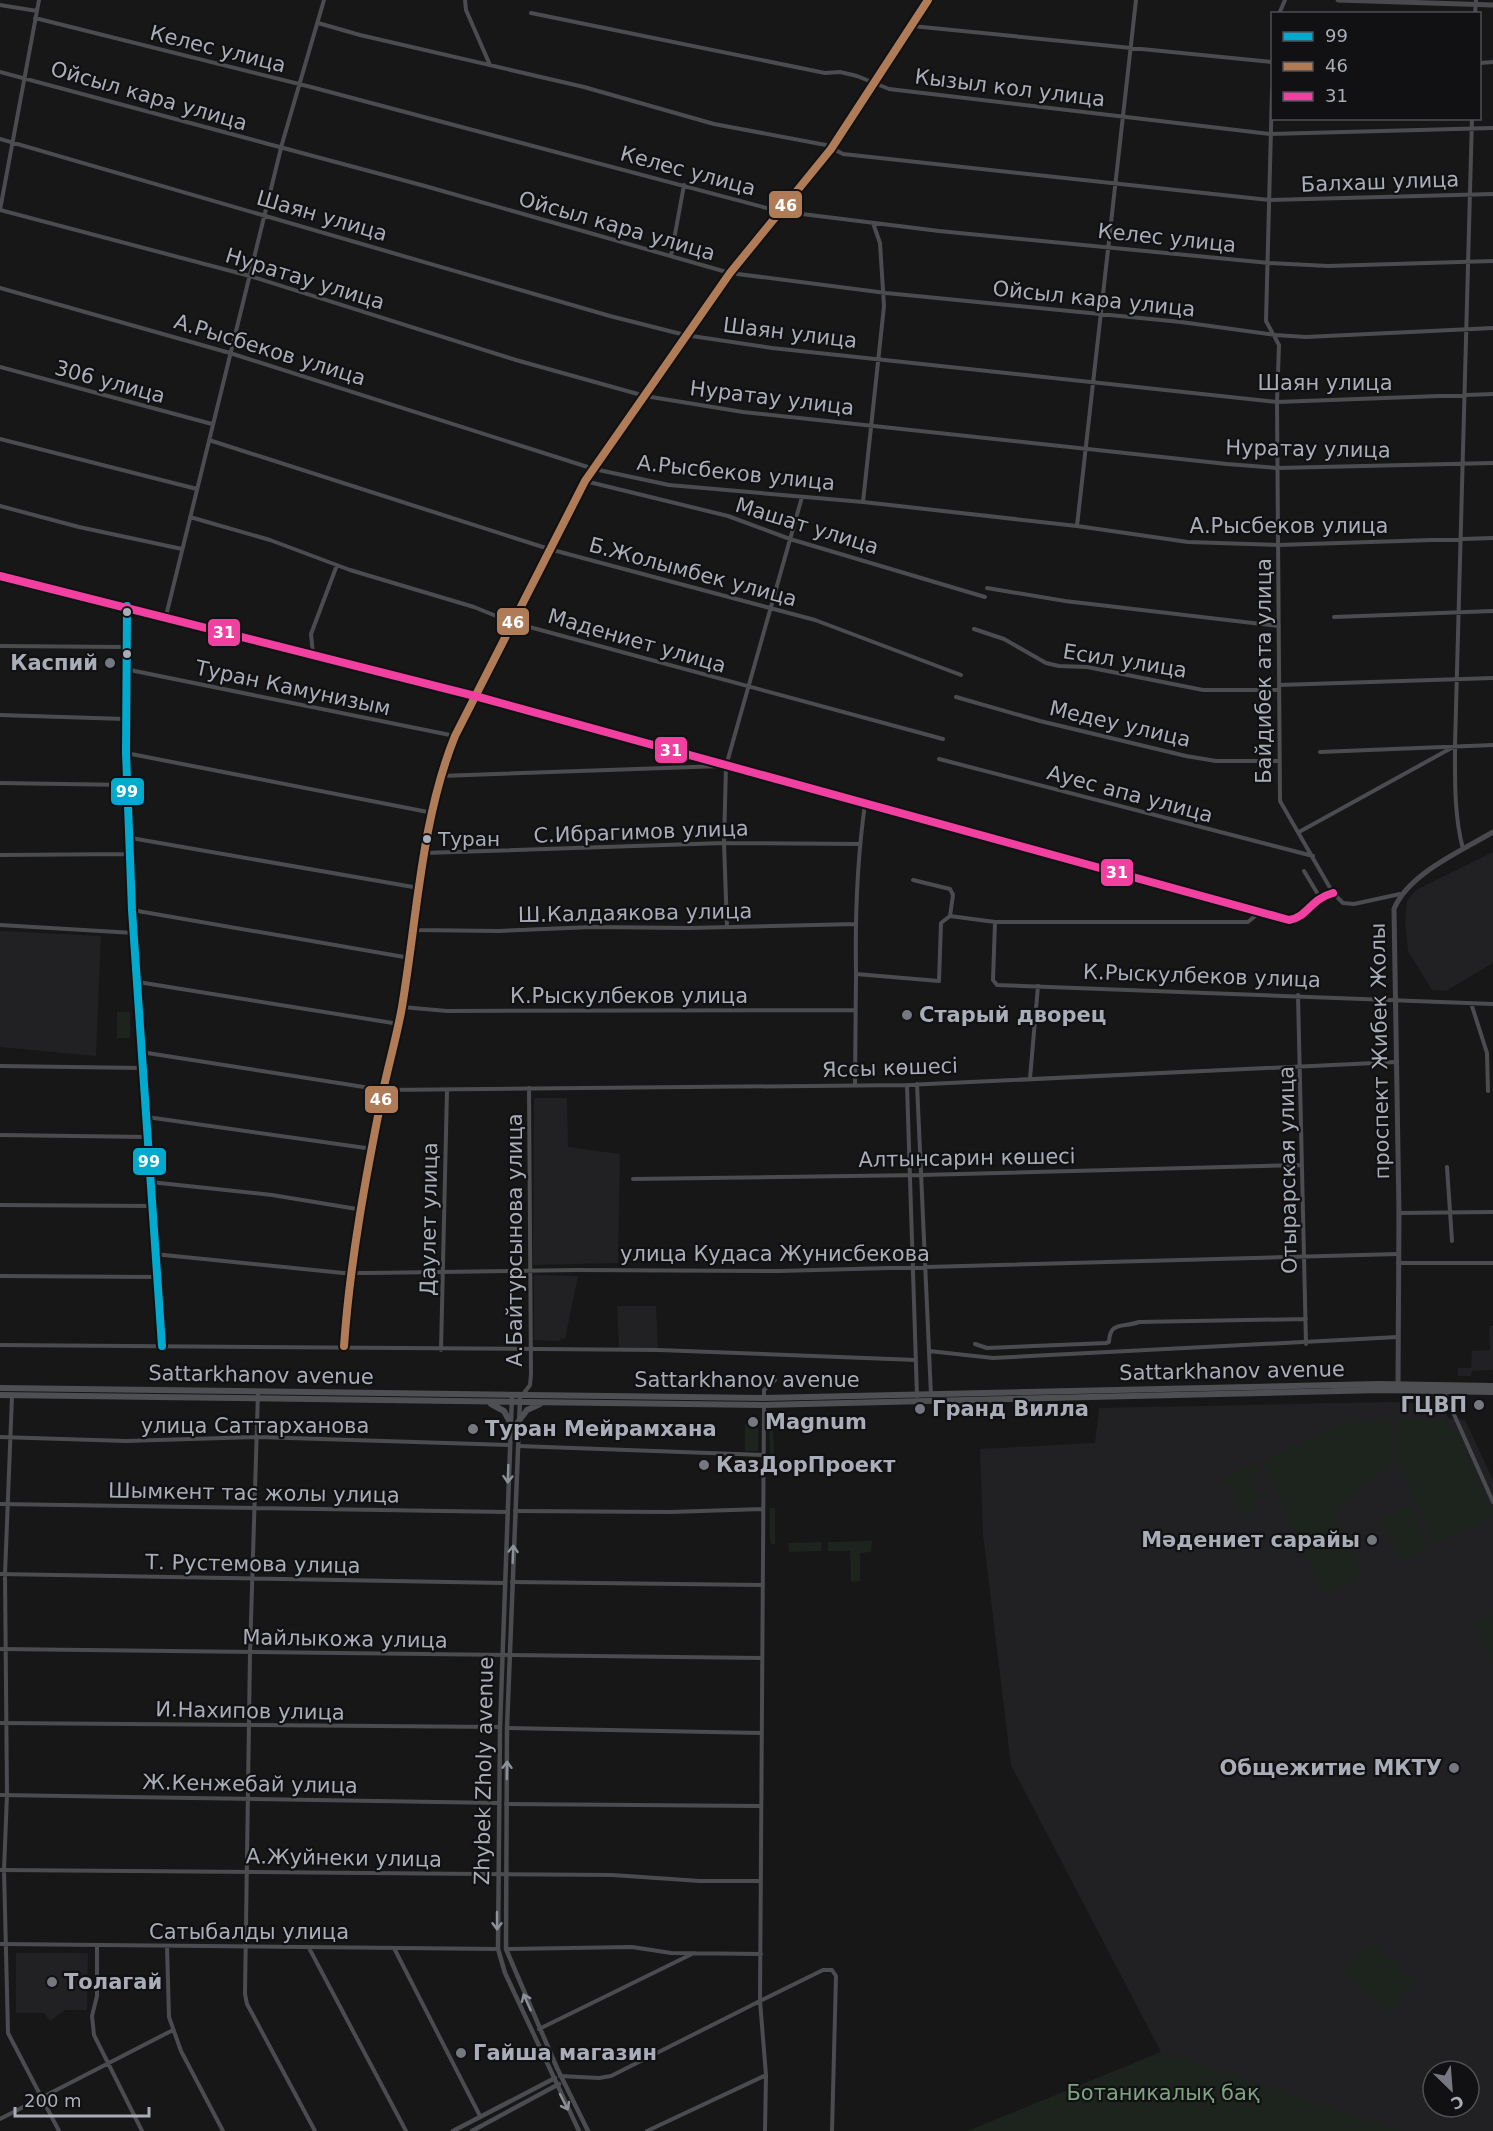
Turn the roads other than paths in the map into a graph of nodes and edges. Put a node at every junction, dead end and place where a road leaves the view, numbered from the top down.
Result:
1 (39, 0) edge
2 (324, 0) edge
3 (465, 0) edge
4 (928, 0) edge
5 (1136, 0) edge
6 (1338, 0) edge
7 (1476, 2) edge
8 (0, 5) edge
9 (1493, 5) edge
10 (37, 11) junction
11 (531, 13) dead end
12 (35, 18) junction
13 (318, 22) junction
14 (912, 26) junction
15 (1130, 48) junction
16 (1271, 62) edge
17 (490, 65) junction
18 (0, 72) edge
19 (23, 77) junction
20 (873, 84) junction
21 (299, 85) junction
22 (1271, 112) edge
23 (1122, 117) junction
24 (1472, 120) edge
25 (1493, 128) edge
26 (1472, 129) junction
27 (1270, 134) junction
28 (0, 139) edge
29 (11, 142) junction
30 (281, 149) junction
31 (831, 149) junction
32 (1115, 183) junction
33 (684, 185) junction
34 (1493, 194) edge
35 (1471, 195) junction
36 (1269, 200) junction
37 (0, 210) edge
38 (778, 211) junction
39 (265, 215) junction
40 (873, 223) junction
41 (1108, 246) junction
42 (671, 256) junction
43 (1493, 261) edge
44 (1468, 262) junction
45 (1269, 263) junction
46 (730, 273) junction
47 (250, 276) junction
48 (0, 288) edge
49 (883, 293) junction
50 (1100, 315) junction
51 (1493, 328) edge
52 (1467, 329) junction
53 (685, 335) junction
54 (1275, 335) junction
55 (230, 353) junction
56 (880, 359) junction
57 (0, 367) edge
58 (1092, 382) junction
59 (1493, 394) edge
60 (1464, 395) junction
61 (645, 396) junction
62 (1277, 402) junction
63 (212, 424) junction
64 (873, 425) junction
65 (0, 439) edge
66 (209, 440) junction
67 (1086, 448) junction
68 (1493, 463) edge
69 (1463, 464) junction
70 (1277, 468) junction
71 (594, 469) junction
72 (585, 481) junction
73 (197, 489) junction
74 (802, 497) junction
75 (863, 502) junction
76 (0, 506) edge
77 (190, 517) junction
78 (1077, 526) junction
79 (1493, 538) edge
80 (790, 539) junction
81 (1461, 540) junction
82 (1278, 545) junction
83 (182, 549) junction
84 (549, 549) junction
85 (337, 565) junction
86 (0, 576) edge
87 (987, 588) dead end
88 (985, 597) dead end
89 (127, 606) junction
90 (770, 608) junction
91 (1493, 611) edge
92 (1458, 613) junction
93 (166, 616) junction
94 (1334, 617) dead end
95 (511, 622) junction
96 (1279, 626) junction
97 (974, 629) dead end
98 (0, 646) edge
99 (125, 647) junction
100 (314, 654) junction
101 (125, 669) junction
102 (961, 675) dead end
103 (1493, 678) edge
104 (1456, 680) junction
105 (1279, 685) junction
106 (748, 688) junction
107 (1279, 690) junction
108 (475, 696) junction
109 (956, 697) dead end
110 (0, 715) edge
111 (125, 719) junction
112 (455, 736) junction
113 (943, 739) dead end
114 (1455, 745) junction
115 (1493, 745) edge
116 (1320, 752) dead end
117 (126, 753) junction
118 (939, 759) dead end
119 (1280, 761) junction
120 (726, 766) junction
121 (440, 776) junction
122 (0, 783) edge
123 (128, 785) junction
124 (865, 804) junction
125 (433, 813) junction
126 (1299, 832) junction
127 (1493, 832) edge
128 (131, 838) junction
129 (724, 843) junction
130 (860, 844) junction
131 (1463, 850) junction
132 (424, 853) junction
133 (131, 854) junction
134 (0, 855) edge
135 (1314, 856) junction
136 (1304, 871) dead end
137 (913, 880) dead end
138 (419, 888) junction
139 (1333, 893) junction
140 (1400, 894) junction
141 (1319, 896) junction
142 (132, 910) junction
143 (1260, 912) junction
144 (950, 916) junction
145 (994, 922) junction
146 (0, 924) edge
147 (855, 924) junction
148 (727, 927) junction
149 (416, 930) junction
150 (134, 933) junction
151 (410, 958) junction
152 (856, 974) junction
153 (138, 982) junction
154 (1038, 986) junction
155 (1298, 995) junction
156 (1395, 999) junction
157 (1471, 1003) junction
158 (1493, 1004) edge
159 (402, 1007) junction
160 (855, 1010) junction
161 (399, 1024) junction
162 (141, 1052) junction
163 (1396, 1062) junction
164 (0, 1066) edge
165 (142, 1068) junction
166 (1300, 1068) junction
167 (1030, 1078) junction
168 (907, 1084) junction
169 (917, 1084) junction
170 (855, 1085) junction
171 (529, 1088) junction
172 (447, 1089) junction
173 (383, 1090) junction
174 (1488, 1091) dead end
175 (147, 1117) junction
176 (0, 1135) edge
177 (148, 1137) junction
178 (373, 1149) junction
179 (1301, 1165) junction
180 (1448, 1167) dead end
181 (910, 1174) junction
182 (921, 1175) junction
183 (633, 1179) dead end
184 (150, 1182) junction
185 (0, 1205) edge
186 (151, 1206) junction
187 (363, 1210) junction
188 (1450, 1212) junction
189 (1493, 1212) edge
190 (1399, 1213) junction
191 (1452, 1241) dead end
192 (154, 1254) junction
193 (1398, 1254) junction
194 (1305, 1258) junction
195 (1398, 1263) junction
196 (1493, 1263) edge
197 (913, 1268) junction
198 (925, 1268) junction
199 (528, 1270) junction
200 (443, 1272) junction
201 (351, 1273) junction
202 (0, 1276) edge
203 (156, 1277) junction
204 (1306, 1319) junction
205 (1398, 1337) junction
206 (975, 1344) dead end
207 (1306, 1344) junction
208 (0, 1345) edge
209 (162, 1346) junction
210 (344, 1346) junction
211 (531, 1349) junction
212 (441, 1350) junction
213 (929, 1351) junction
214 (916, 1360) junction
215 (775, 1380) dead end
216 (1493, 1386) edge
217 (1398, 1387) junction
218 (0, 1388) edge
219 (1444, 1392) junction
220 (1493, 1392) edge
221 (211, 1394) junction
222 (0, 1395) edge
223 (12, 1395) junction
224 (258, 1395) junction
225 (512, 1395) junction
226 (522, 1396) junction
227 (473, 1398) junction
228 (931, 1398) junction
229 (917, 1399) junction
230 (482, 1402) junction
231 (511, 1402) junction
232 (547, 1402) junction
233 (764, 1402) junction
234 (510, 1422) junction
235 (518, 1422) junction
236 (0, 1437) edge
237 (8, 1437) junction
238 (258, 1437) junction
239 (509, 1445) junction
240 (518, 1446) junction
241 (764, 1455) junction
242 (1493, 1502) edge
243 (0, 1504) edge
244 (9, 1504) junction
245 (255, 1509) junction
246 (763, 1509) junction
247 (514, 1511) junction
248 (507, 1512) junction
249 (3, 1574) edge
250 (253, 1579) junction
251 (504, 1582) junction
252 (512, 1582) junction
253 (762, 1585) junction
254 (3, 1649) edge
255 (250, 1653) junction
256 (503, 1656) junction
257 (510, 1656) junction
258 (762, 1658) junction
259 (0, 1723) edge
260 (6, 1723) junction
261 (249, 1725) junction
262 (500, 1727) junction
263 (507, 1728) junction
264 (761, 1733) junction
265 (0, 1795) edge
266 (7, 1795) junction
267 (248, 1799) junction
268 (499, 1803) junction
269 (506, 1803) junction
270 (760, 1806) junction
271 (2, 1870) edge
272 (247, 1872) junction
273 (498, 1875) junction
274 (505, 1875) junction
275 (760, 1881) junction
276 (0, 1944) edge
277 (6, 1944) junction
278 (247, 1945) junction
279 (97, 1946) junction
280 (167, 1946) junction
281 (309, 1948) junction
282 (394, 1948) junction
283 (498, 1949) junction
284 (506, 1949) junction
285 (695, 1953) junction
286 (761, 1954) junction
287 (760, 2001) junction
288 (539, 2029) junction
289 (173, 2030) junction
290 (108, 2063) junction
291 (766, 2075) junction
292 (560, 2076) junction
293 (571, 2078) junction
294 (554, 2079) junction
295 (563, 2082) junction
296 (556, 2085) junction
297 (42, 2098) junction
298 (480, 2116) junction
299 (0, 2119) edge
300 (483, 2125) junction
301 (59, 2131) edge
302 (142, 2131) edge
303 (223, 2131) edge
304 (315, 2131) edge
305 (406, 2131) edge
306 (453, 2131) edge
307 (472, 2131) edge
308 (487, 2131) edge
309 (579, 2131) edge
310 (588, 2131) edge
311 (647, 2131) edge
312 (765, 2131) edge
313 (832, 2131) edge

1 - 10 street
2 - 13 street
3 - 17 street
4 - 14 street
5 - 15 street
6 - 7 main road
7 - 9 main road
8 - 10 street
10 - 12 street
11 - 20 street, Кызыл кол улица
12 - 19 street
12 - 21 street, Келес улица
13 - 17 street, Балхаш улица
13 - 21 street
14 - 15 street
14 - 20 street
15 - 16 street
15 - 23 street
17 - 31 street, Балхаш улица
18 - 19 street, Ойсыл кара улица
19 - 29 street
19 - 30 street, Ойсыл кара улица
20 - 23 street, Кызыл кол улица
20 - 31 street
21 - 30 street
21 - 33 street, Келес улица
22 - 27 street, Байдибек ата улица
23 - 27 street, Кызыл кол улица
23 - 32 street
24 - 26 street
25 - 26 street, Кызыл кол улица
26 - 27 street, Кызыл кол улица
26 - 35 street
27 - 36 street, Байдибек ата улица
28 - 29 street, Шаян улица
29 - 37 street
29 - 39 street, Шаян улица
30 - 39 street
30 - 42 street, Ойсыл кара улица
31 - 32 street, Балхаш улица
31 - 38 street
32 - 36 street, Балхаш улица
32 - 41 street
33 - 38 street, Келес улица
33 - 42 street
34 - 35 street, Балхаш улица
35 - 36 street, Балхаш улица
35 - 44 street
36 - 45 street, Байдибек ата улица
37 - 47 street, Нуратау улица
38 - 40 street, Келес улица
38 - 46 street
39 - 47 street
39 - 53 street, Шаян улица
40 - 41 street, Келес улица
40 - 49 street
41 - 45 street, Келес улица
41 - 50 street
42 - 46 street, Ойсыл кара улица
43 - 44 street, Келес улица
44 - 45 street, Келес улица
44 - 52 street
45 - 54 street, Байдибек ата улица
46 - 49 street, Ойсыл кара улица
46 - 53 street
47 - 55 street
47 - 61 street, Нуратау улица
48 - 55 street, А.Рысбеков улица
49 - 50 street, Ойсыл кара улица
49 - 56 street
50 - 54 street, Ойсыл кара улица
50 - 58 street
51 - 52 street, Ойсыл кара улица
52 - 54 street, Ойсыл кара улица
52 - 60 street
53 - 56 street, Шаян улица
53 - 61 street
54 - 62 street, Байдибек ата улица
55 - 63 street
55 - 71 street, А.Рысбеков улица
56 - 58 street, Шаян улица
56 - 64 street
57 - 63 street, 306 улица
58 - 62 street, Шаян улица
58 - 67 street
59 - 60 street, Шаян улица
60 - 62 street, Шаян улица
60 - 69 street
61 - 64 street, Нуратау улица
61 - 71 street
62 - 70 street, Байдибек ата улица
63 - 66 street
64 - 67 street, Нуратау улица
64 - 75 street
65 - 73 street
66 - 73 street
66 - 84 street, Б.Жолымбек улица
67 - 70 street, Нуратау улица
67 - 78 street
68 - 69 street, Нуратау улица
69 - 70 street, Нуратау улица
69 - 81 street
70 - 82 street, Байдибек ата улица
71 - 72 street
71 - 74 street, А.Рысбеков улица
72 - 80 street, Машат улица
72 - 84 street
73 - 77 street
74 - 75 street, А.Рысбеков улица
74 - 80 street
75 - 78 street, А.Рысбеков улица
76 - 83 street
77 - 83 street
77 - 85 street, Мадениет улица
78 - 82 street, А.Рысбеков улица
79 - 81 street, А.Рысбеков улица
80 - 88 street, Машат улица
80 - 90 street
81 - 82 street, А.Рысбеков улица
81 - 92 street
82 - 96 street, Байдибек ата улица
83 - 93 street
84 - 90 street, Б.Жолымбек улица
84 - 95 street
85 - 95 street, Мадениет улица
85 - 100 street
86 - 89 street
87 - 96 street
89 - 93 street
89 - 99 street
90 - 102 street, Б.Жолымбек улица
90 - 106 street
91 - 92 street
92 - 94 street
92 - 104 street
93 - 100 street
95 - 106 street, Мадениет улица
95 - 108 street
96 - 105 street, Байдибек ата улица
97 - 107 street, Есил улица
98 - 99 street
99 - 101 street
100 - 108 street
101 - 111 street
101 - 112 street, Туран Камунизым
103 - 104 street
104 - 105 street
104 - 114 street
105 - 107 street, Байдибек ата улица
106 - 113 street, Мадениет улица
106 - 120 street
107 - 119 street, Байдибек ата улица
108 - 112 street
108 - 120 street
109 - 119 street, Медеу улица
110 - 111 street
111 - 117 street
112 - 121 street
114 - 115 street
114 - 116 street
114 - 126 street
114 - 131 street
117 - 123 street
117 - 125 street
118 - 135 street, Ауес апа улица
119 - 126 street, Байдибек ата улица
120 - 121 street
120 - 124 street
120 - 129 street
121 - 125 street
122 - 123 street
123 - 128 street
124 - 130 street
124 - 143 street
125 - 132 street
126 - 135 street, Байдибек ата улица
127 - 131 main road, проспект Жибек Жолы
128 - 133 street
128 - 138 street
129 - 130 street, С.Ибрагимов улица
129 - 132 street, С.Ибрагимов улица
129 - 148 street
130 - 147 street
131 - 140 main road, проспект Жибек Жолы
132 - 138 street
133 - 134 street
133 - 142 street
135 - 139 street, Байдибек ата улица
136 - 141 street
137 - 144 street
138 - 149 street
139 - 140 street
139 - 141 street
140 - 156 main road, проспект Жибек Жолы
141 - 143 street
142 - 150 street
142 - 151 street
143 - 145 street
144 - 145 street
144 - 152 street
145 - 154 street, К.Рыскулбеков улица
146 - 150 street
147 - 148 street, Ш.Калдаякова улица
147 - 152 street
148 - 149 street, Ш.Калдаякова улица
149 - 151 street
150 - 153 street
151 - 159 street
152 - 160 street
153 - 161 street
153 - 162 street
154 - 155 street, К.Рыскулбеков улица
154 - 167 street
155 - 156 street, К.Рыскулбеков улица
155 - 166 street, Отырарская улица
156 - 157 street, К.Рыскулбеков улица
156 - 163 main road, проспект Жибек Жолы
157 - 158 street, К.Рыскулбеков улица
157 - 174 street
159 - 160 street, К.Рыскулбеков улица
159 - 161 street
160 - 170 street
161 - 173 street
162 - 165 street
162 - 173 street, Яссы көшесі
163 - 166 street, Яссы көшесі
163 - 190 main road, проспект Жибек Жолы
164 - 165 street
165 - 175 street
166 - 167 street, Яссы көшесі
166 - 179 street, Отырарская улица
167 - 169 street, Яссы көшесі
168 - 169 street, Яссы көшесі
168 - 170 street, Яссы көшесі
168 - 181 street
169 - 182 street
170 - 171 street, Яссы көшесі
171 - 172 street, Яссы көшесі
171 - 199 street, А.Байтурсынова улица
172 - 173 street, Яссы көшесі
172 - 200 street, Даулет улица
173 - 178 street
175 - 177 street
175 - 178 street
176 - 177 street
177 - 184 street
178 - 187 street
179 - 182 street, Алтынсарин көшесі
179 - 194 street, Отырарская улица
180 - 188 street
181 - 182 street, Алтынсарин көшесі
181 - 183 street, Алтынсарин көшесі
181 - 197 street
182 - 198 street
184 - 186 street
184 - 187 street
185 - 186 street
186 - 192 street
187 - 201 street
188 - 189 street
188 - 190 street
188 - 191 street
190 - 193 main road, проспект Жибек Жолы
192 - 201 street, улица Кудаса Жунисбекова
192 - 203 street
193 - 194 street, улица Кудаса Жунисбекова
193 - 195 main road, проспект Жибек Жолы
194 - 198 street, улица Кудаса Жунисбекова
194 - 204 street, Отырарская улица
195 - 196 street
195 - 205 main road, проспект Жибек Жолы
197 - 198 street, улица Кудаса Жунисбекова
197 - 199 street, улица Кудаса Жунисбекова
197 - 214 street
198 - 213 street
199 - 200 street, улица Кудаса Жунисбекова
199 - 211 street, А.Байтурсынова улица
200 - 201 street, улица Кудаса Жунисбекова
200 - 212 street, Даулет улица
201 - 210 street
202 - 203 street
203 - 209 street
204 - 206 street
204 - 207 street, Отырарская улица
205 - 207 street
205 - 217 main road, проспект Жибек Жолы
207 - 213 street
208 - 209 street
209 - 210 street
210 - 212 street
211 - 212 street
211 - 214 street
211 - 226 street, А.Байтурсынова улица
213 - 228 street
214 - 229 street
215 - 233 street
216 - 217 main road, Sattarkhanov avenue
217 - 219 main road, Sattarkhanov avenue
217 - 228 main road, Sattarkhanov avenue
218 - 221 main road, Sattarkhanov avenue
219 - 220 main road, Sattarkhanov avenue
219 - 242 street
221 - 223 main road, Sattarkhanov avenue
221 - 224 main road, Sattarkhanov avenue
222 - 223 main road, Sattarkhanov avenue
223 - 237 street
224 - 227 main road, Sattarkhanov avenue
224 - 238 street
225 - 226 main road, Sattarkhanov avenue
225 - 227 main road, Sattarkhanov avenue
225 - 231 street, Zhybek Zholy avenue
226 - 231 main road, Sattarkhanov avenue
226 - 232 main road, Sattarkhanov avenue
226 - 233 main road, Sattarkhanov avenue
226 - 235 street, Zhybek Zholy avenue
227 - 230 main road, Sattarkhanov avenue
228 - 229 main road, Sattarkhanov avenue
229 - 233 main road, Sattarkhanov avenue
230 - 231 main road, Sattarkhanov avenue
230 - 234 main road
231 - 234 street, Zhybek Zholy avenue
232 - 233 main road, Sattarkhanov avenue
232 - 235 main road
233 - 241 street
234 - 239 street, Zhybek Zholy avenue
235 - 240 street, Zhybek Zholy avenue
236 - 237 street, улица Саттарханова
237 - 238 street, улица Саттарханова
237 - 244 street
238 - 239 street, улица Саттарханова
238 - 245 street
239 -> 248 street, Zhybek Zholy avenue
240 - 241 street
240 - 247 street, Zhybek Zholy avenue
241 - 246 street
243 - 244 street, Шымкент тас жолы улица
244 - 245 street, Шымкент тас жолы улица
244 - 249 street
245 - 248 street, Шымкент тас жолы улица
245 - 250 street
246 - 247 street
246 - 253 street
252 -> 247 street, Zhybek Zholy avenue
248 - 251 street, Zhybek Zholy avenue
249 - 250 street, Т. Рустемова улица
249 - 254 street
250 - 251 street, Т. Рустемова улица
250 - 255 street
251 - 256 street, Zhybek Zholy avenue
252 - 253 street
252 - 257 street, Zhybek Zholy avenue
253 - 258 street
254 - 255 street, Майлыкожа улица
254 - 260 street
255 - 256 street, Майлыкожа улица
255 - 261 street
256 - 257 street, Майлыкожа улица
256 - 262 street, Zhybek Zholy avenue
257 - 258 street, Майлыкожа улица
257 - 263 street, Zhybek Zholy avenue
258 - 264 street
259 - 260 street, И.Нахипов улица
260 - 261 street, И.Нахипов улица
260 - 266 street
261 - 262 street, И.Нахипов улица
261 - 267 street
262 - 268 street, Zhybek Zholy avenue
263 - 264 street
269 -> 263 street, Zhybek Zholy avenue
264 - 270 street
265 - 266 street, Ж.Кенжебай улица
266 - 267 street, Ж.Кенжебай улица
266 - 271 street
267 - 268 street, Ж.Кенжебай улица
267 - 272 street
268 - 273 street, Zhybek Zholy avenue
269 - 270 street
269 - 274 street, Zhybek Zholy avenue
270 - 275 street
271 - 272 street, А.Жуйнеки улица
271 - 277 street
272 - 273 street, А.Жуйнеки улица
272 - 278 street
273 - 274 street, А.Жуйнеки улица
273 -> 283 street, Zhybek Zholy avenue
274 - 275 street, А.Жуйнеки улица
274 - 284 street, Zhybek Zholy avenue
275 - 286 street
276 - 277 street, Сатыбалды улица
277 - 279 street, Сатыбалды улица
277 - 297 street
278 - 280 street, Сатыбалды улица
278 - 281 street, Сатыбалды улица
278 - 304 street
279 - 280 street, Сатыбалды улица
279 - 290 street
280 - 289 street
281 - 282 street, Сатыбалды улица
281 - 305 street
282 - 283 street, Сатыбалды улица
282 - 298 street
283 - 294 street, Zhybek Zholy avenue
284 - 285 street
288 -> 284 street, Zhybek Zholy avenue
285 - 286 street
285 - 288 street
286 - 287 street
287 - 291 street
287 - 293 street
287 - 313 street
288 - 292 street, Zhybek Zholy avenue
289 - 290 street
289 - 303 street
290 - 297 street
290 - 302 street
291 - 311 street
291 - 312 street
292 - 293 street
292 - 294 street
292 - 295 street, Zhybek Zholy avenue
293 - 295 street
294 - 296 street, Zhybek Zholy avenue
294 - 298 street
295 - 296 street
295 - 310 street, Zhybek Zholy avenue
296 - 300 street
296 -> 309 street, Zhybek Zholy avenue
297 - 299 street
297 - 301 street
298 - 306 street
300 - 307 street
300 - 308 street

